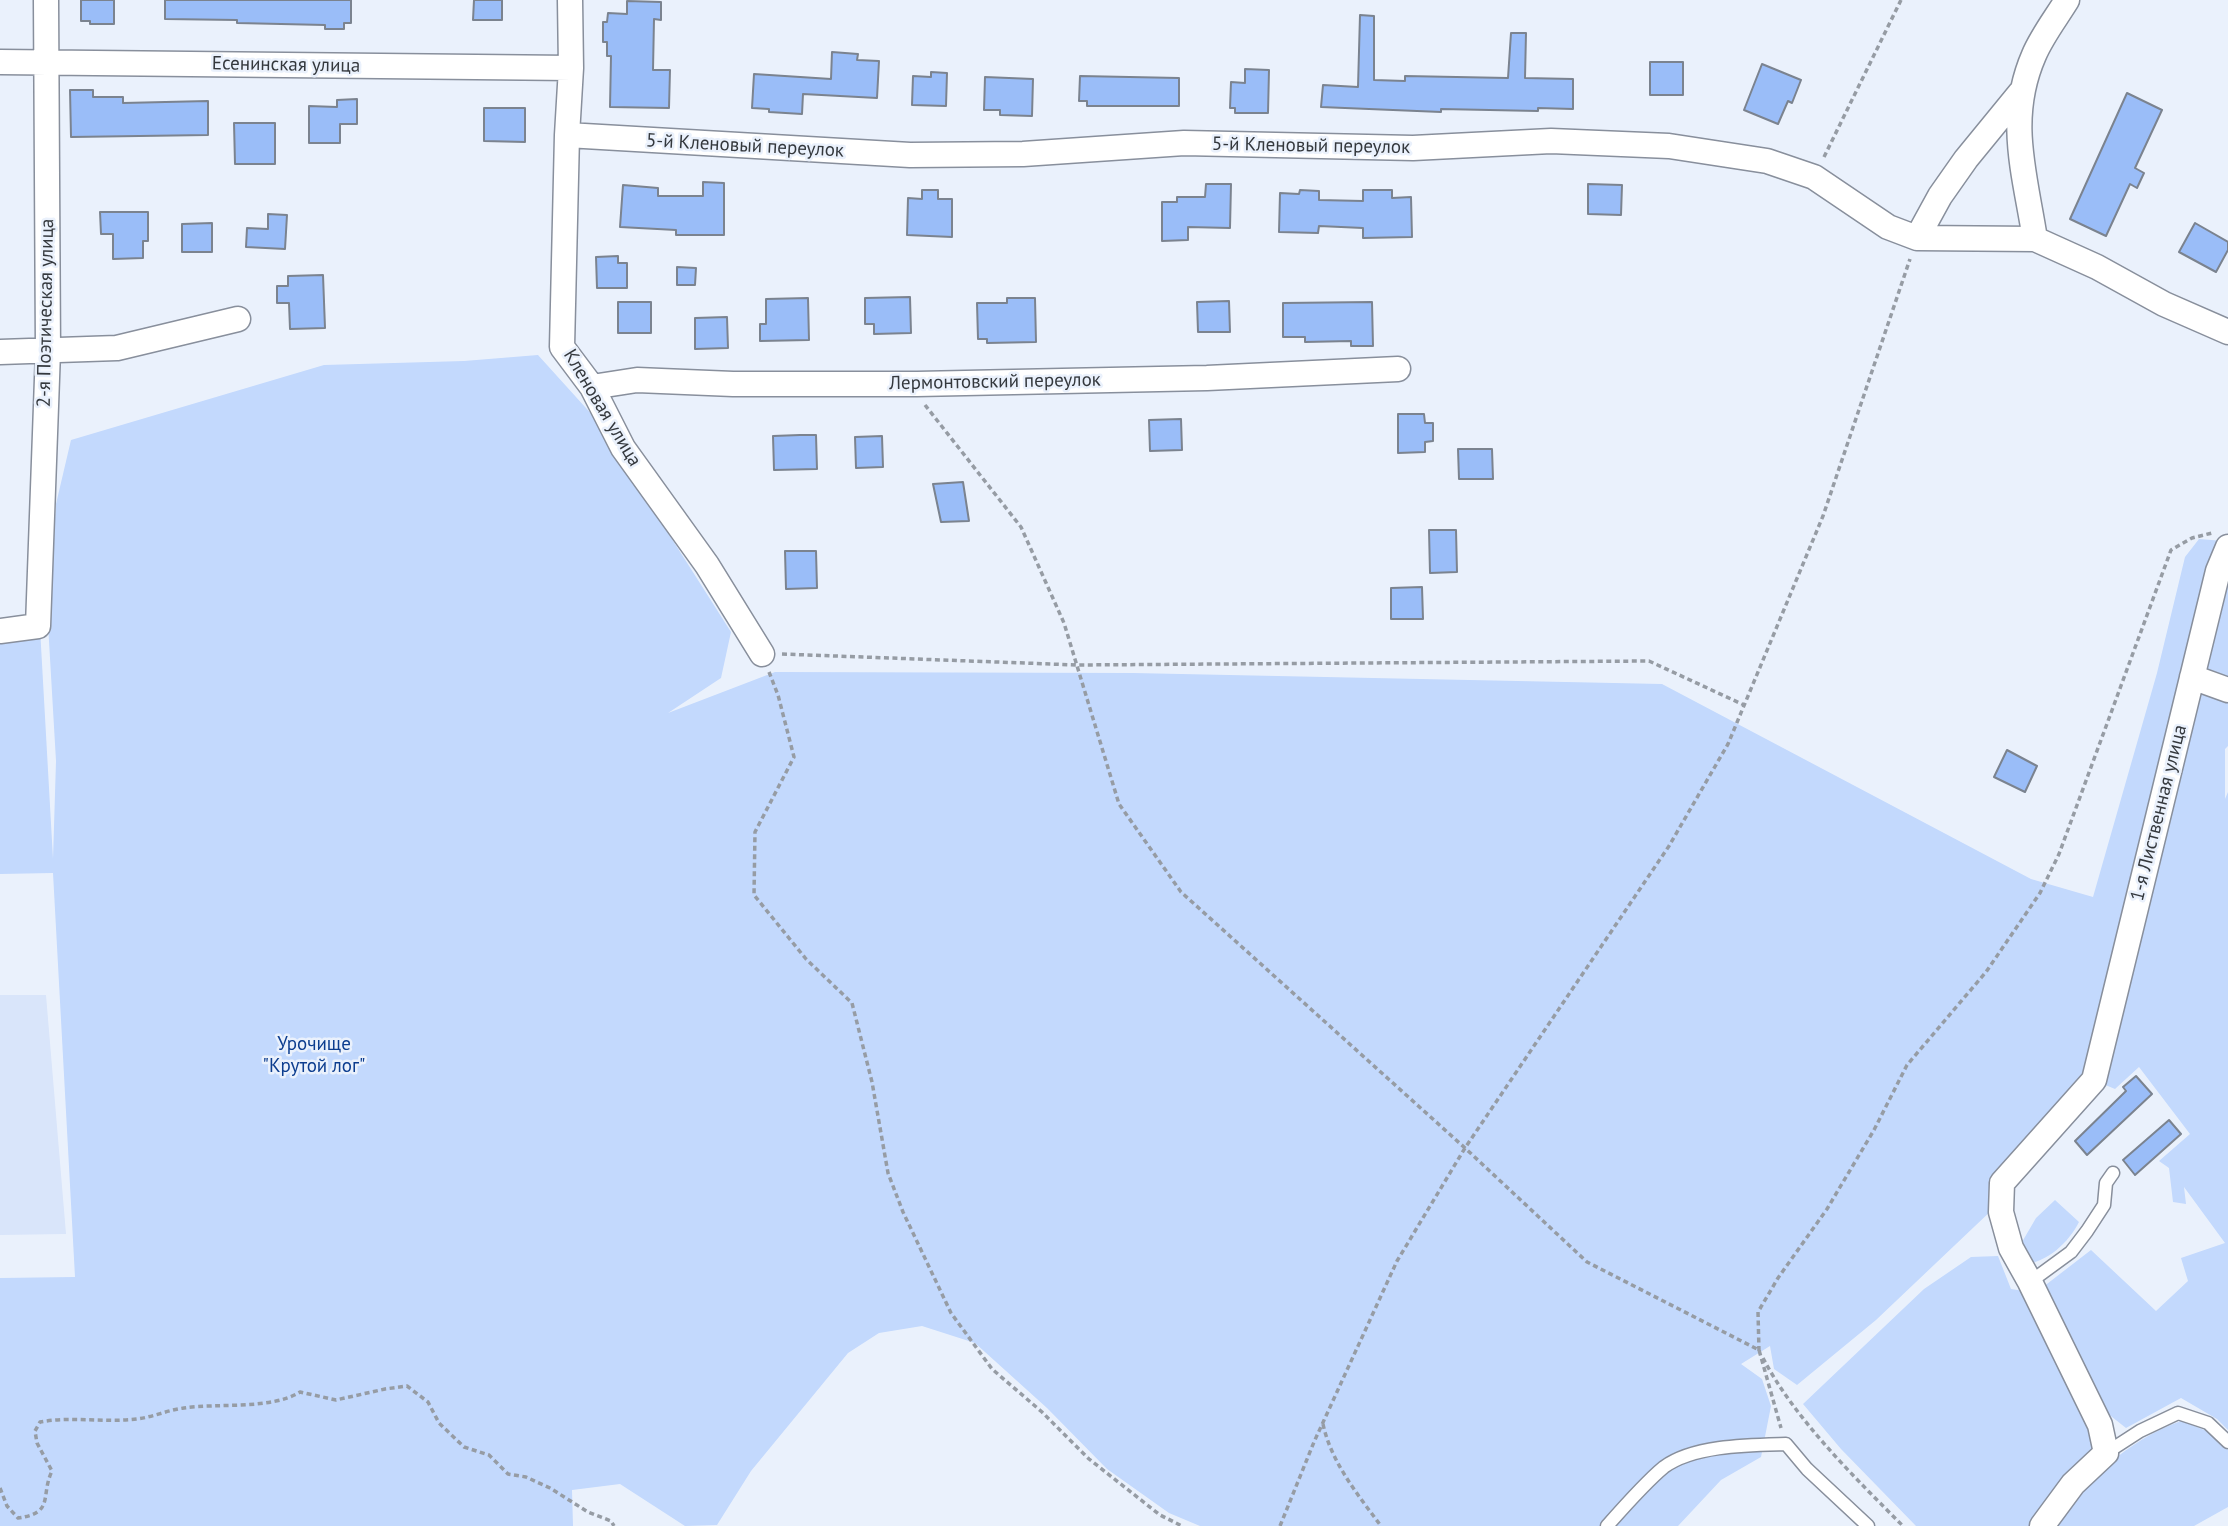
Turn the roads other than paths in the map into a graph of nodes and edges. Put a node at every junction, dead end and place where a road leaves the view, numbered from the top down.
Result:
1 (46, 0) edge
2 (570, 0) edge
3 (2067, 0) edge
4 (0, 62) edge
5 (47, 62) junction
6 (571, 68) junction
7 (2022, 90) junction
8 (567, 135) junction
9 (1917, 237) junction
10 (2035, 239) junction
11 (239, 319) dead end
12 (2228, 331) edge
13 (48, 351) junction
14 (0, 352) edge
15 (1398, 369) dead end
16 (592, 387) junction
17 (2222, 539) edge
18 (0, 631) edge
19 (762, 654) road end
20 (2192, 677) junction
21 (2228, 690) edge
22 (2113, 1173) dead end
23 (2030, 1282) junction
24 (2228, 1442) edge
25 (2106, 1453) junction
26 (1608, 1526) edge
27 (1868, 1526) edge
28 (2042, 1526) edge

1 - 5 street, 2-я Поэтическая улица
2 - 6 street, Кленовая улица
3 - 7 street
4 - 5 street, Есенинская улица
5 - 6 street, Есенинская улица
5 - 13 street, 2-я Поэтическая улица
6 - 8 street, Кленовая улица
7 - 9 street
7 - 10 street
8 - 9 street, 5-й Кленовый переулок
8 - 16 street, Кленовая улица
9 - 10 street, 5-й Кленовый переулок
10 - 12 street
11 - 13 street
13 - 14 street
13 - 18 street, 2-я Поэтическая улица
15 - 16 street, Лермонтовский переулок
16 - 19 street, Кленовая улица
17 - 20 street, 1-я Лиственная улица
20 - 21 street
20 - 23 street, 1-я Лиственная улица
22 - 23 lane
23 - 25 street
24 - 25 lane
25 - 28 street
26 - 27 lane

